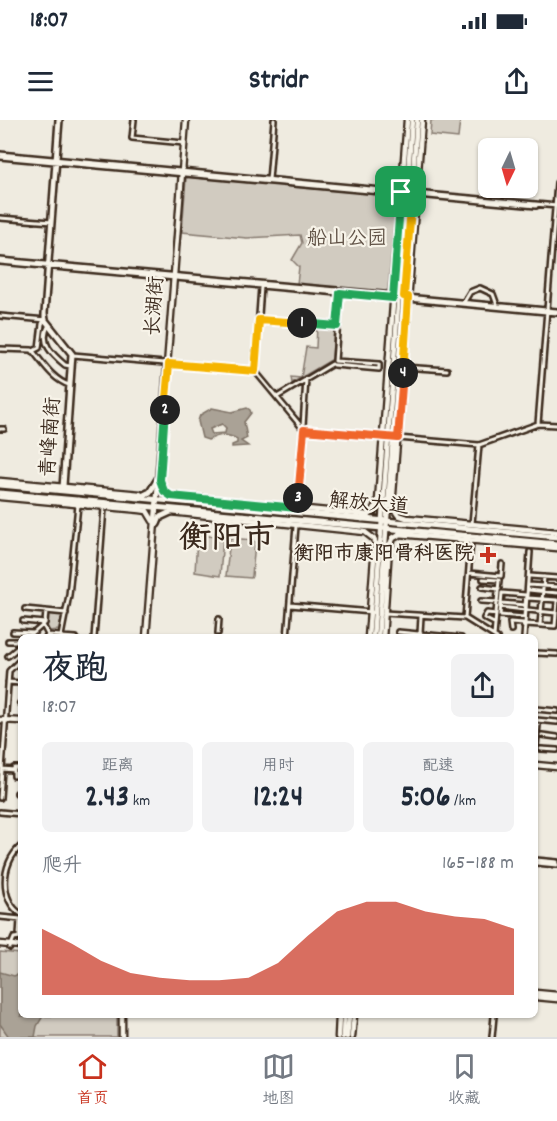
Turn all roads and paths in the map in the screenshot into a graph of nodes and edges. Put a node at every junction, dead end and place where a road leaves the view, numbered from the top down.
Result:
1 (59, 120) edge
2 (134, 120) edge
3 (187, 120) edge
4 (274, 120) edge
5 (407, 120) edge
6 (412, 120) edge
7 (417, 120) edge
8 (422, 120) edge
9 (184, 143) junction
10 (0, 156) edge
11 (56, 161) junction
12 (183, 173) junction
13 (269, 180) junction
14 (557, 183) edge
15 (409, 193) junction
16 (556, 207) edge
17 (0, 218) edge
18 (51, 222) junction
19 (0, 261) edge
20 (48, 265) junction
21 (175, 276) junction
22 (261, 287) dead end
23 (339, 293) junction
24 (401, 297) junction
25 (464, 302) junction
26 (497, 305) junction
27 (547, 311) junction
28 (557, 312) edge
29 (0, 316) edge
30 (45, 320) junction
31 (259, 320) junction
32 (48, 326) junction
33 (337, 326) junction
34 (0, 349) edge
35 (18, 350) junction
36 (33, 351) junction
37 (72, 354) junction
38 (17, 357) dead end
39 (334, 363) junction
40 (168, 364) junction
41 (70, 366) junction
42 (401, 367) junction
43 (447, 370) dead end
44 (255, 371) junction
45 (306, 379) junction
46 (69, 385) junction
47 (277, 397) junction
48 (538, 424) junction
49 (557, 425) edge
50 (303, 429) junction
51 (391, 437) junction
52 (479, 445) junction
53 (159, 479) junction
54 (0, 483) edge
55 (62, 488) junction
56 (0, 495) edge
57 (144, 497) junction
58 (389, 497) junction
59 (216, 500) junction
60 (378, 501) joint
61 (78, 502) junction
62 (157, 504) junction
63 (88, 506) joint
64 (104, 507) junction
65 (392, 507) junction
66 (179, 509) junction
67 (220, 509) junction
68 (297, 511) junction
69 (169, 512) junction
70 (237, 514) junction
71 (369, 515) junction
72 (228, 518) junction
73 (287, 518) junction
74 (361, 519) junction
75 (156, 524) junction
76 (296, 525) junction
77 (384, 525) junction
78 (471, 527) junction
79 (407, 530) junction
80 (557, 532) edge
81 (399, 534) junction
82 (461, 535) junction
83 (557, 537) edge
84 (471, 540) junction
85 (375, 542) junction
86 (557, 544) edge
87 (389, 547) joint
88 (557, 548) edge
89 (530, 552) dead end
90 (380, 553) junction
91 (374, 561) junction
92 (502, 564) dead end
93 (388, 566) junction
94 (378, 571) junction
95 (469, 573) junction
96 (530, 576) junction
97 (544, 578) junction
98 (373, 579) junction
99 (483, 579) dead end
100 (557, 579) edge
101 (382, 584) junction
102 (529, 585) junction
103 (544, 586) junction
104 (482, 587) dead end
105 (557, 587) edge
106 (499, 589) junction
107 (528, 590) junction
108 (543, 592) junction
109 (557, 593) edge
110 (528, 598) junction
111 (543, 599) junction
112 (481, 601) dead end
113 (557, 601) edge
114 (290, 604) junction
115 (500, 604) junction
116 (525, 608) junction
117 (25, 609) dead end
118 (46, 611) junction
119 (377, 612) junction
120 (542, 612) junction
121 (66, 613) junction
122 (556, 613) edge
123 (496, 614) junction
124 (421, 616) junction
125 (465, 618) junction
126 (219, 619) dead end
127 (23, 621) dead end
128 (494, 623) junction
129 (44, 624) junction
130 (526, 624) junction
131 (540, 625) junction
132 (524, 629) junction
133 (511, 630) dead end
134 (13, 632) dead end
135 (398, 632) dead end
136 (33, 633) joint
137 (218, 633) dead end
138 (46, 634) edge
139 (62, 634) edge
140 (94, 634) edge
141 (147, 634) edge
142 (287, 634) edge
143 (369, 634) edge
144 (374, 634) edge
145 (378, 634) edge
146 (381, 634) edge
147 (420, 634) joint
148 (490, 634) edge
149 (495, 634) edge
150 (524, 634) edge
151 (8, 641) dead end
152 (18, 642) edge
153 (18, 648) edge
154 (538, 653) edge
155 (557, 654) edge
156 (8, 656) dead end
157 (18, 662) edge
158 (8, 682) junction
159 (18, 683) edge
160 (538, 709) edge
161 (557, 711) edge
162 (3, 718) edge
163 (18, 720) edge
164 (538, 722) edge
165 (557, 722) edge
166 (542, 735) dead end
167 (557, 737) edge
168 (541, 749) dead end
169 (557, 750) edge
170 (18, 767) edge
171 (538, 767) edge
172 (2, 769) junction
173 (557, 769) edge
174 (14, 770) junction
175 (14, 776) dead end
176 (0, 798) edge
177 (0, 811) edge
178 (18, 813) edge
179 (18, 849) edge
180 (538, 862) edge
181 (557, 864) edge
182 (18, 912) edge
183 (0, 917) edge
184 (18, 919) edge
185 (18, 937) edge
186 (0, 946) edge
187 (10, 947) junction
188 (18, 948) edge
189 (538, 995) edge
190 (557, 997) edge
191 (123, 1018) edge
192 (339, 1018) edge
193 (344, 1018) edge
194 (349, 1018) edge
195 (354, 1018) edge
196 (493, 1018) edge
197 (123, 1037) edge
198 (338, 1037) edge
199 (345, 1037) edge
200 (352, 1037) edge
201 (492, 1037) edge

1 - 11 street
2 - 9 street
3 - 9 main road, 长湖街
3 - 12 main road, 长湖街
4 - 13 street
5 - 15 main road
6 - 15 main road
7 - 15 main road
8 - 15 main road
9 - 12 main road, 长湖街
10 - 11 street
11 - 12 street
11 - 18 street
12 - 13 street
12 - 21 main road, 长湖街
13 - 15 street
14 - 16 street
15 - 16 street
15 - 24 main road
15 - 24 main road
16 - 27 street
17 - 18 street
18 - 20 street
19 - 20 street
20 - 21 street
20 - 30 street
21 - 23 street
21 - 24 street
21 - 40 main road, 长湖街
22 - 31 street
23 - 24 street
23 - 33 street
24 - 25 street
24 - 27 street
24 - 42 main road
24 - 51 main road
25 - 26 street
25 - 26 street
26 - 27 street
27 - 28 street
27 - 48 street
29 - 30 street
30 - 32 street
30 - 36 street
30 - 37 street
31 - 33 street
31 - 44 street
32 - 37 street
32 - 41 street
33 - 39 street
34 - 35 street
35 - 36 street
35 - 38 street
36 - 46 street
37 - 40 street
37 - 41 street, 青峰南街
37 - 55 street, 青峰南街
39 - 39 street
39 - 45 street
40 - 44 street
40 - 53 main road, 长湖街
41 - 46 street, 青峰南街
42 - 43 street
42 - 51 main road
44 - 47 street
45 - 47 street
45 - 50 street
46 - 55 street, 青峰南街
47 - 50 street
48 - 49 street
48 - 52 street
50 - 51 street
50 - 68 street
51 - 52 street
51 - 58 main road
51 - 60 main road
51 - 65 main road
51 - 77 main road
52 - 78 street
53 - 57 highway
53 - 59 main road
53 - 62 main road, 长湖街
54 - 55 main road
54 - 55 highway, 解放大道
55 - 57 main road
55 - 57 highway, 解放大道
56 - 61 main road
56 - 61 highway, 解放大道
57 - 62 highway, 解放大道
58 - 65 main road
58 - 77 main road
59 - 67 main road
59 - 68 main road
60 - 71 highway
61 - 62 highway, 解放大道
61 - 63 highway
61 - 121 street
62 - 66 highway, 解放大道
62 - 67 highway, 解放大道
62 - 75 main road, 长湖街
63 - 64 main road
64 - 75 main road
64 - 140 street
65 - 78 main road
66 - 67 highway, 解放大道
66 - 69 highway
67 - 68 highway, 解放大道
67 - 70 highway, 解放大道
67 - 72 highway
68 - 71 main road
68 - 74 highway, 解放大道
69 - 72 main road
69 - 75 highway
70 - 72 highway
70 - 73 highway, 解放大道
71 - 74 highway
72 - 76 main road
73 - 76 highway
73 - 77 highway, 解放大道
74 - 77 highway, 解放大道
75 - 141 main road, 长湖街
76 - 85 main road
76 - 114 street
77 - 78 highway, 解放大道
77 - 79 highway, 解放大道
77 - 90 main road
77 - 101 main road
78 - 80 main road
78 - 83 highway, 解放大道
79 - 81 highway
79 - 82 highway, 解放大道
81 - 84 main road
81 - 87 highway
82 - 84 highway
82 - 86 highway, 解放大道
84 - 88 main road
84 - 95 street
85 - 90 main road
85 - 91 main road
87 - 93 main road
89 - 96 street
90 - 94 main road
91 - 94 main road
91 - 98 main road
92 - 95 street
93 - 101 main road
93 - 119 main road
94 - 98 main road
94 - 119 main road
95 - 125 street
96 - 97 street
96 - 102 street
97 - 100 street
97 - 103 street
98 - 119 main road
99 - 106 street
101 - 119 main road
102 - 103 street
102 - 107 street
103 - 105 street
103 - 108 street
104 - 106 street
106 - 115 street
107 - 108 street
107 - 110 street
108 - 109 street
108 - 111 street
110 - 111 street
110 - 116 street
111 - 113 street
111 - 120 street
112 - 115 street
113 - 122 street
114 - 119 street
114 - 142 street
115 - 116 street
115 - 116 street
115 - 116 street
115 - 123 street
116 - 120 street
116 - 130 street
117 - 118 street
118 - 121 street
118 - 129 street
119 - 124 street
119 - 143 main road
119 - 144 main road
119 - 145 main road
119 - 146 main road
120 - 122 street
120 - 131 street
121 - 139 street
122 - 131 street
123 - 128 street
123 - 128 street
124 - 125 street
124 - 147 street
125 - 148 street
126 - 137 street
127 - 129 street
128 - 149 street
129 - 136 street
129 - 138 street
130 - 131 street
130 - 132 street
132 - 133 street
132 - 150 street
134 - 136 street
135 - 147 street
151 - 152 street
153 - 156 street
154 - 155 street
157 - 158 street
158 - 159 street
158 - 162 street
160 - 161 street
162 - 163 main road
162 - 172 street
164 - 165 street
166 - 167 street
168 - 169 street
170 - 174 street
171 - 173 main road
172 - 174 street
172 - 176 street
174 - 175 street
177 - 178 street
179 - 182 street
180 - 181 street
183 - 184 street
185 - 187 street
186 - 187 main road
187 - 188 main road
189 - 190 main road
191 - 197 main road
192 - 198 main road
193 - 199 main road
194 - 199 main road
195 - 200 main road
196 - 201 street

